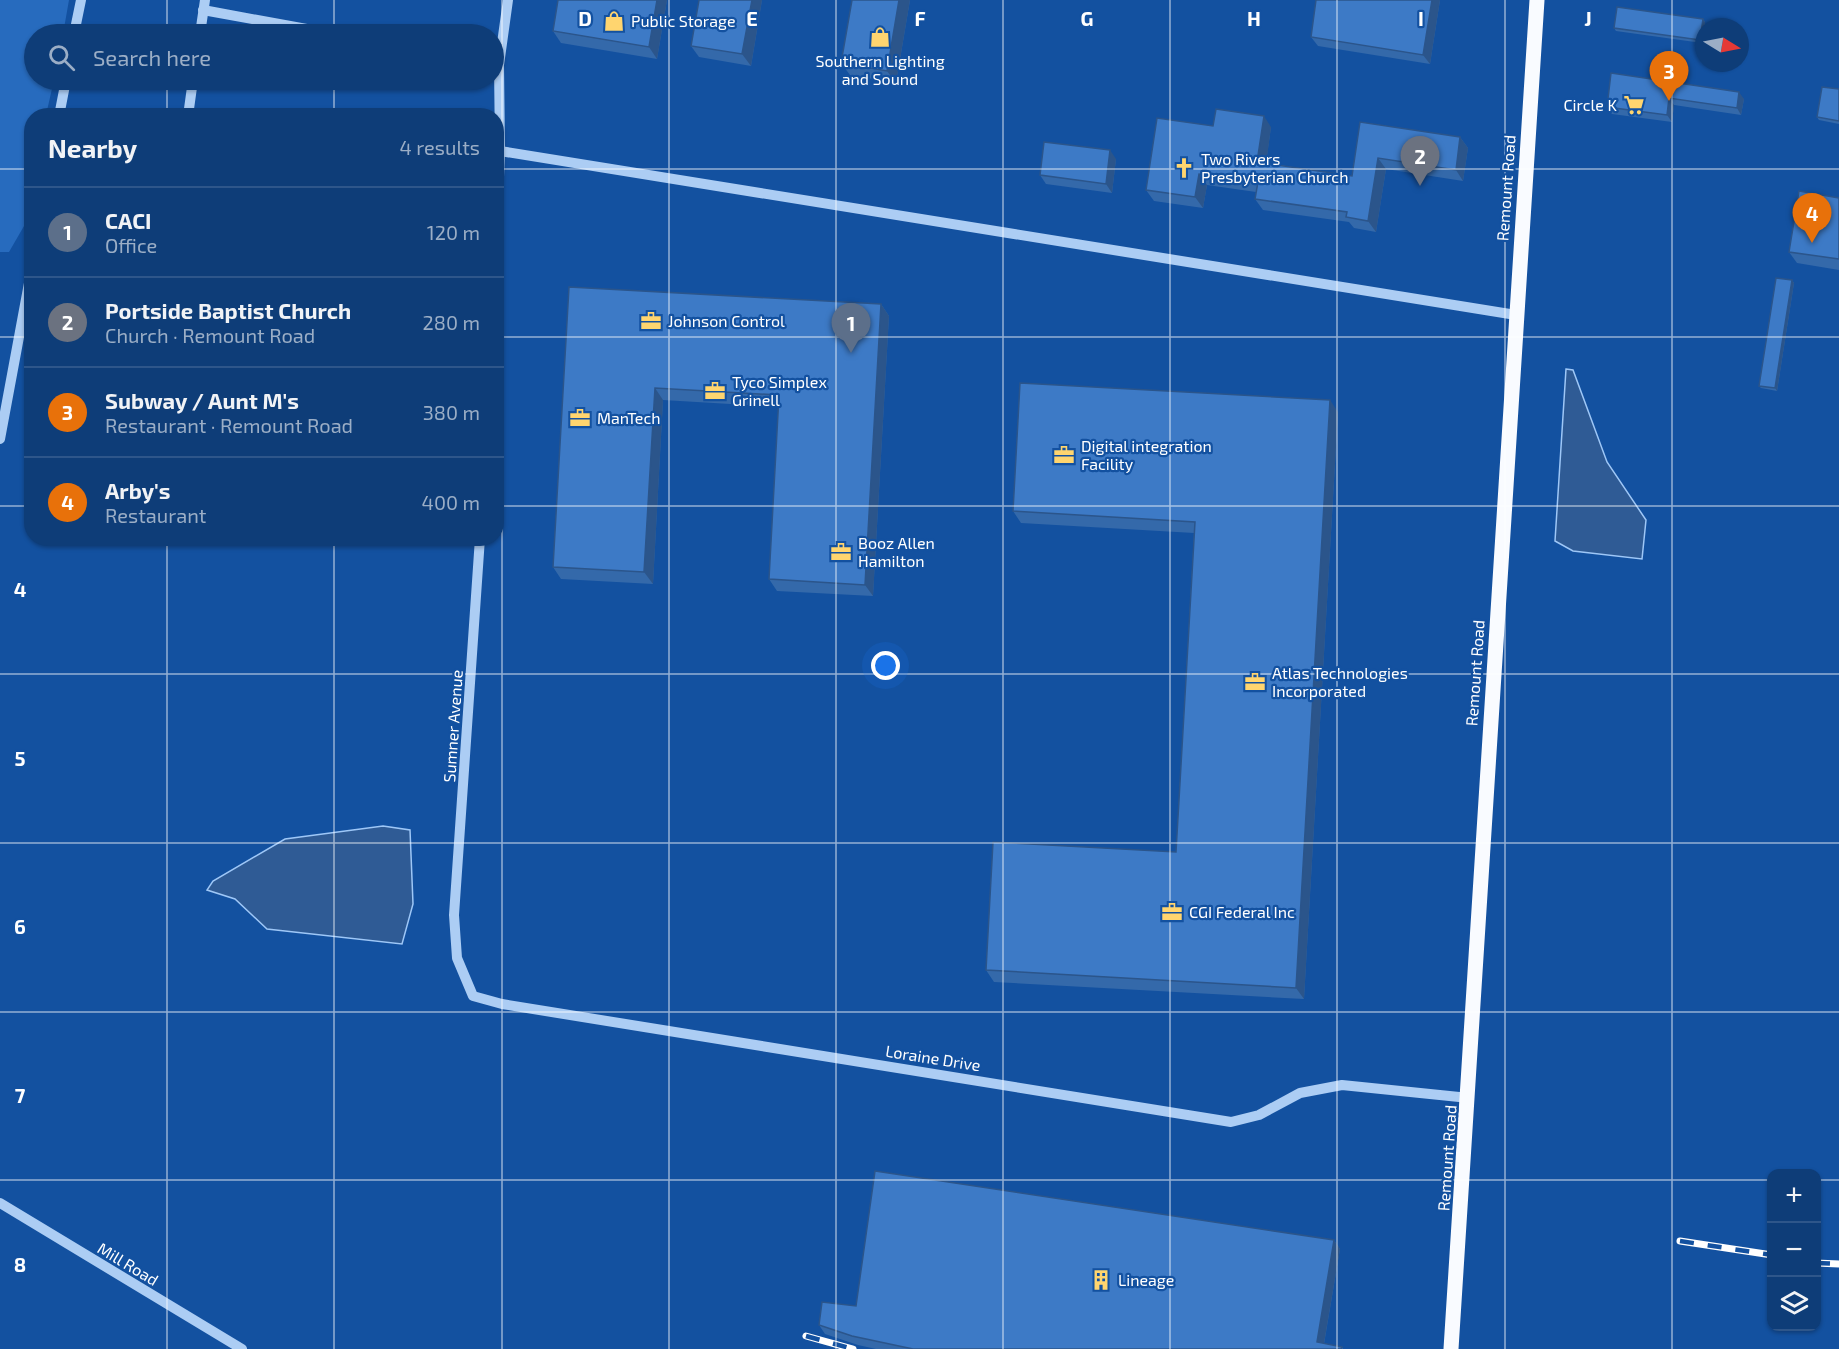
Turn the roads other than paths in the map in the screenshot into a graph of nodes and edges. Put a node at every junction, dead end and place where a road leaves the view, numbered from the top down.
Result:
1 (81, 0) edge
2 (508, 0) edge
3 (1537, 0) edge
4 (204, 5) edge
5 (76, 24) edge
6 (201, 24) edge
7 (289, 24) edge
8 (504, 24) edge
9 (64, 90) edge
10 (192, 90) edge
11 (497, 90) edge
12 (61, 108) edge
13 (189, 108) edge
14 (499, 108) edge
15 (504, 151) edge
16 (24, 310) edge
17 (1516, 315) junction
18 (0, 439) edge
19 (479, 546) edge
20 (454, 915) joint
21 (1469, 1098) junction
22 (0, 1203) edge
23 (242, 1349) edge
24 (1451, 1349) edge

1 - 5 street
2 - 8 street
3 - 17 main road, Remount Road
4 - 6 street
4 - 7 street
9 - 12 street
10 - 13 street
11 - 14 street
15 - 17 street
16 - 18 street
17 - 21 main road, Remount Road
19 - 20 street, Sumner Avenue
20 - 21 street, Loraine Drive
21 - 24 main road, Remount Road
22 - 23 street, Mill Road

